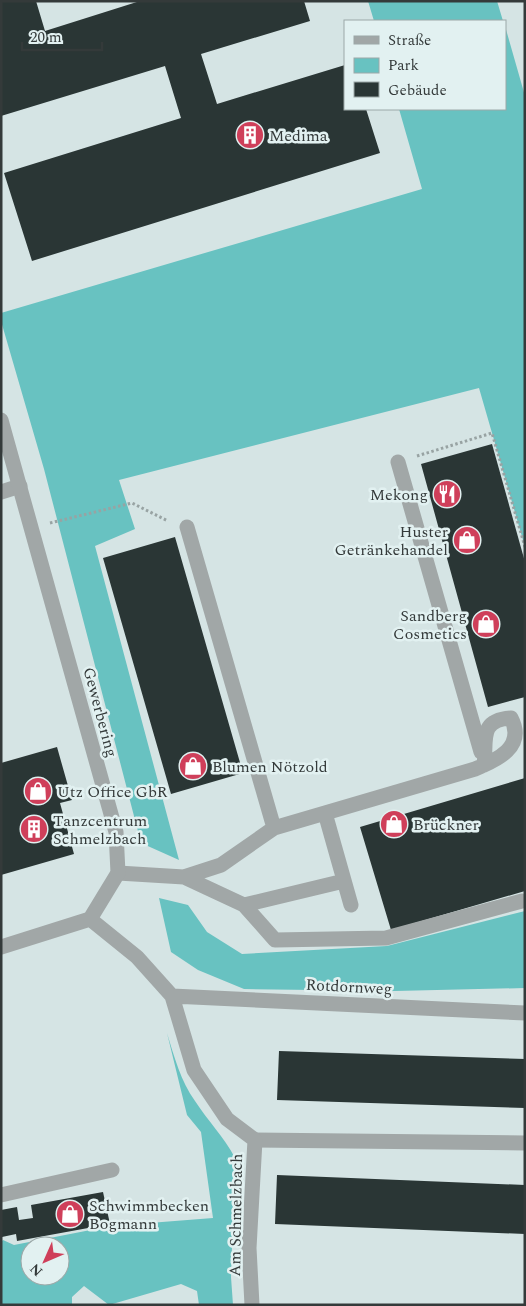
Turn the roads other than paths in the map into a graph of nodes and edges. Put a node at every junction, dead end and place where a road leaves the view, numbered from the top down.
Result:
1 (1, 420) edge
2 (398, 462) road end
3 (20, 486) junction
4 (1, 492) edge
5 (187, 527) road end
6 (525, 753) edge
7 (484, 765) junction
8 (325, 813) junction
9 (274, 828) junction
10 (118, 873) junction
11 (184, 877) junction
12 (344, 881) junction
13 (522, 901) dead end
14 (244, 905) junction
15 (350, 905) dead end
16 (90, 919) junction
17 (1, 947) edge
18 (172, 996) junction
19 (525, 1013) edge
20 (255, 1140) junction
21 (525, 1143) edge
22 (112, 1170) dead end
23 (1, 1195) edge
24 (252, 1305) edge

1 - 3 street, Gewerbering
2 - 7 street
3 - 4 street
3 - 10 street, Gewerbering
5 - 9 street
6 - 7 street
7 - 8 street
8 - 9 street
8 - 12 street
9 - 11 street
10 - 11 street
10 - 16 street
11 - 14 street
12 - 14 street
12 - 15 street
13 - 14 street
16 - 17 street
16 - 18 street, Am Schmelzbach
18 - 19 street, Rotdornweg
18 - 20 street, Am Schmelzbach
20 - 21 street
20 - 24 street, Am Schmelzbach
22 - 23 street

